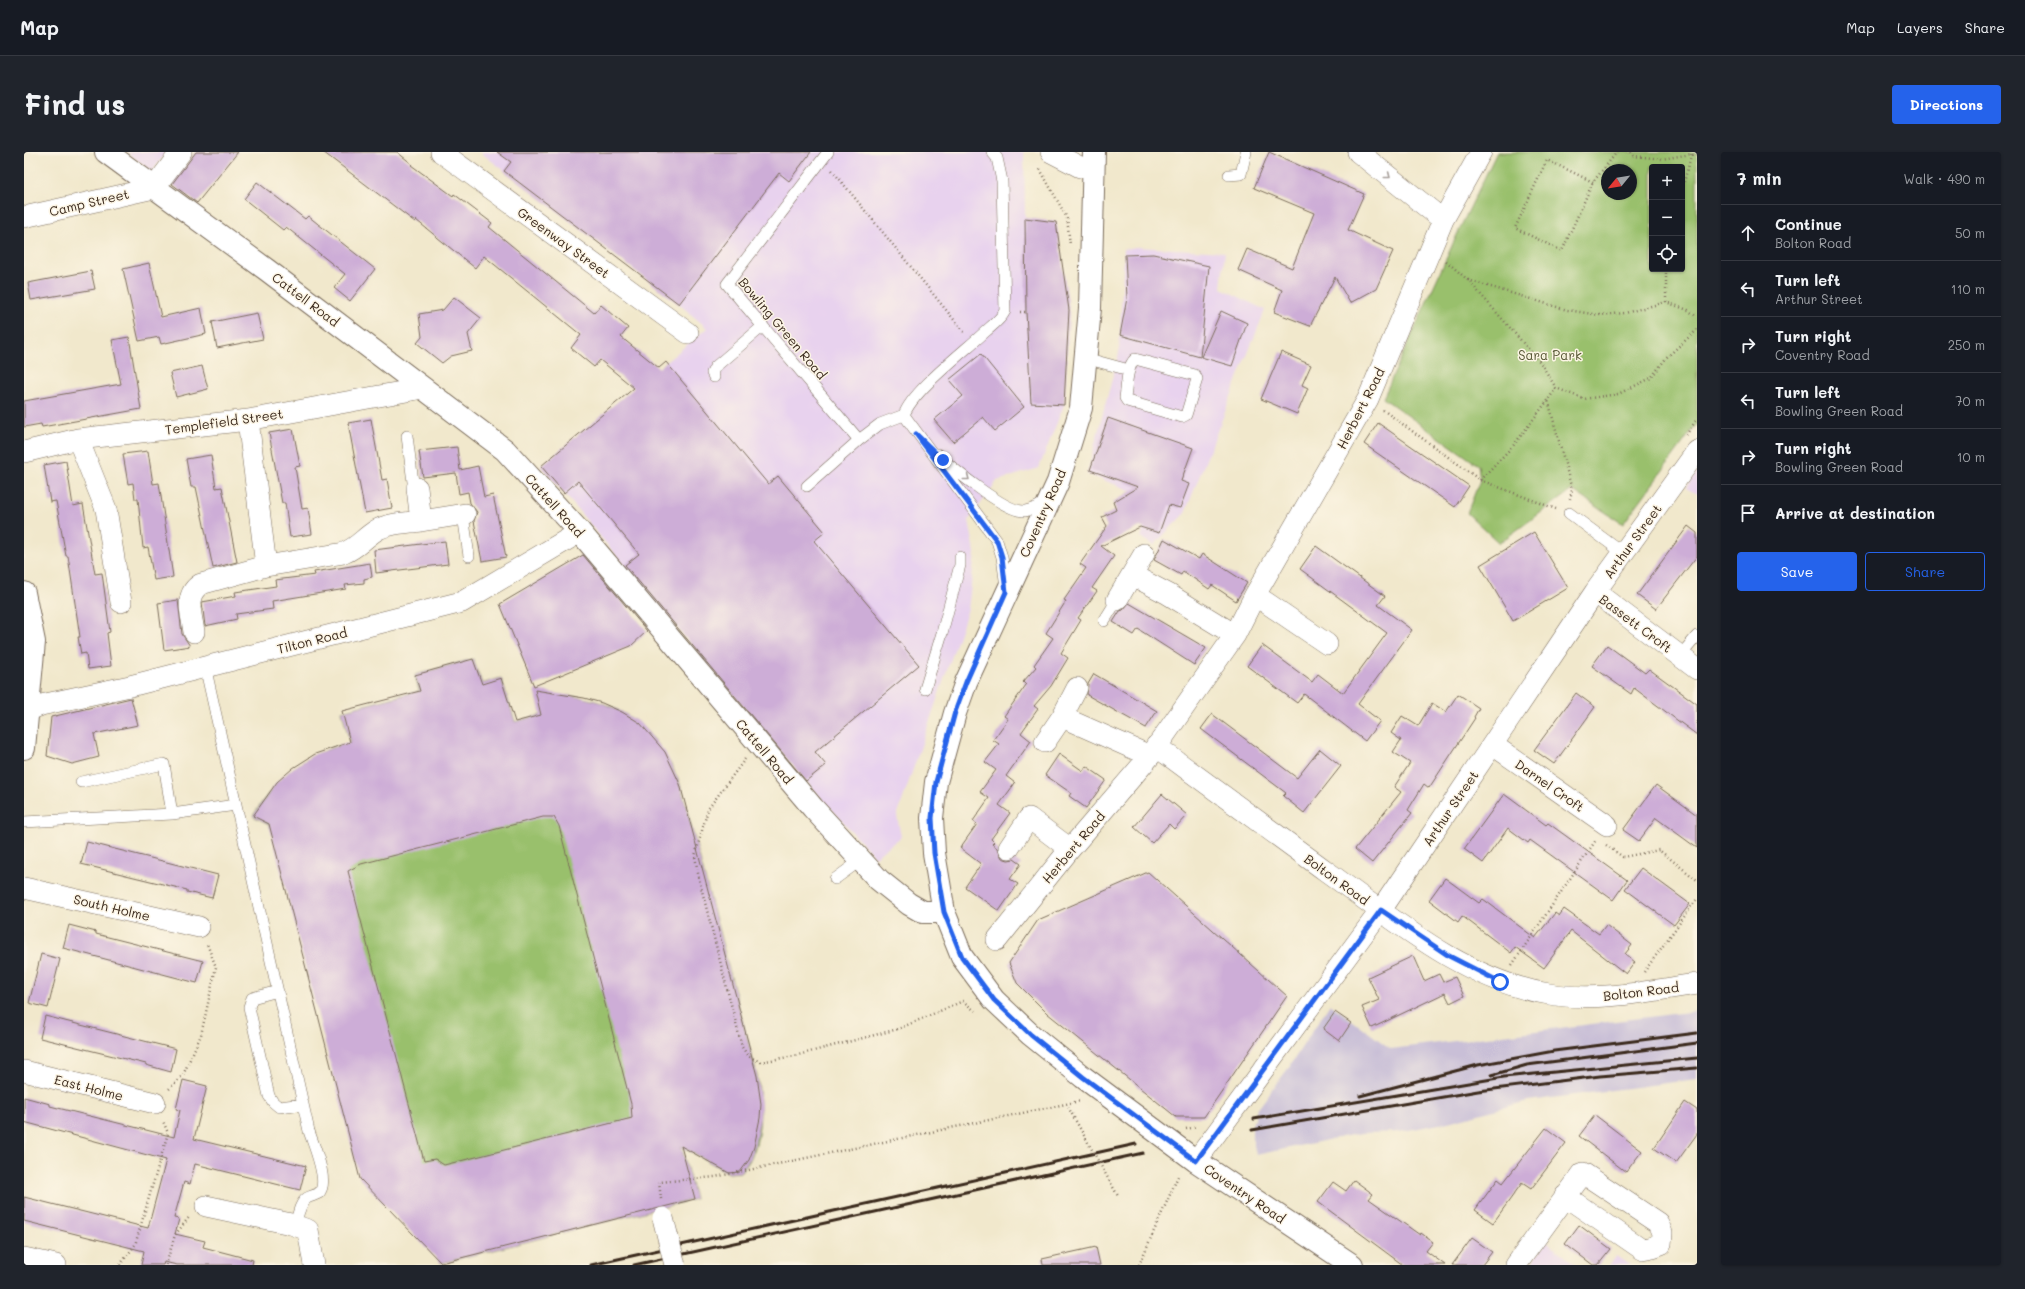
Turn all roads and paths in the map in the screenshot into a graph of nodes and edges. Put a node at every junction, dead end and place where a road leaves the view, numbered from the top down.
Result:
1 (106, 152) edge
2 (181, 152) edge
3 (441, 152) edge
4 (992, 152) edge
5 (1246, 152) edge
6 (1358, 152) edge
7 (1481, 152) edge
8 (1617, 152) edge
9 (1631, 152) edge
10 (1692, 153) edge
11 (826, 156) edge
12 (1697, 156) edge
13 (1045, 159) edge
14 (1093, 160) edge
15 (1229, 175) dead end
16 (1685, 179) edge
17 (1594, 182) junction
18 (154, 188) junction
19 (24, 217) edge
20 (1444, 220) junction
21 (1070, 249) dead end
22 (1432, 250) junction
23 (1666, 272) edge
24 (1468, 280) junction
25 (1666, 302) junction
26 (1026, 312) dead end
27 (1014, 313) dead end
28 (1697, 317) edge
29 (763, 326) junction
30 (1697, 330) edge
31 (688, 333) dead end
32 (974, 343) junction
33 (1085, 358) junction
34 (1130, 370) junction
35 (714, 377) dead end
36 (423, 388) junction
37 (1556, 388) junction
38 (1368, 399) junction
39 (1548, 400) junction
40 (904, 415) junction
41 (248, 420) junction
42 (916, 434) junction
43 (407, 436) dead end
44 (78, 439) junction
45 (859, 440) junction
46 (1697, 451) edge
47 (24, 452) edge
48 (1480, 480) junction
49 (807, 486) dead end
50 (417, 488) joint
51 (1050, 500) junction
52 (1568, 513) junction
53 (464, 515) joint
54 (421, 521) junction
55 (580, 532) junction
56 (1623, 553) junction
57 (1144, 554) dead end
58 (469, 556) dead end
59 (960, 557) dead end
60 (266, 566) junction
61 (1132, 575) junction
62 (1006, 592) junction
63 (1595, 592) junction
64 (24, 593) edge
65 (1255, 595) junction
66 (1117, 600) joint
67 (121, 602) dead end
68 (1104, 621) dead end
69 (194, 632) dead end
70 (1235, 635) junction
71 (1697, 636) edge
72 (1327, 644) dead end
73 (1680, 656) junction
74 (205, 666) junction
75 (1697, 669) edge
76 (1077, 688) dead end
77 (925, 689) dead end
78 (28, 710) junction
79 (1062, 717) junction
80 (757, 742) junction
81 (1045, 742) dead end
82 (1493, 745) junction
83 (24, 748) edge
84 (1153, 751) junction
85 (81, 782) dead end
86 (236, 805) junction
87 (172, 814) junction
88 (24, 822) edge
89 (1602, 831) junction
90 (1009, 848) dead end
91 (1070, 849) junction
92 (861, 860) junction
93 (836, 880) dead end
94 (1697, 880) edge
95 (24, 888) edge
96 (1697, 899) edge
97 (1381, 910) junction
98 (944, 912) junction
99 (199, 927) joint
100 (997, 940) dead end
101 (1500, 982) junction
102 (1697, 984) edge
103 (278, 991) junction
104 (1629, 994) junction
105 (963, 1001) dead end
106 (24, 1071) edge
107 (1081, 1100) dead end
108 (155, 1103) junction
109 (1067, 1103) junction
110 (303, 1104) junction
111 (1192, 1158) junction
112 (1118, 1196) dead end
113 (1565, 1196) dead end
114 (206, 1206) joint
115 (663, 1218) joint
116 (293, 1225) junction
117 (24, 1258) edge
118 (56, 1265) edge
119 (120, 1265) edge
120 (166, 1265) edge
121 (314, 1265) edge
122 (675, 1265) edge
123 (1139, 1265) edge
124 (1352, 1265) edge
125 (1516, 1265) edge

1 - 18 main road, Cattell Road
2 - 18 street
3 - 31 street, Greenway Street
4 - 32 lane
5 - 15 lane
6 -> 20 street
7 - 20 street, Herbert Road
8 - 17 path
9 - 10 path
10 - 12 path
10 - 16 path
11 - 29 lane, Bowling Green Road
11 - 32 path
13 - 14 street
13 - 21 path
14 - 33 main road, Coventry Road
17 - 17 path
18 - 19 street, Camp Street
18 - 36 main road, Cattell Road
20 - 22 street, Herbert Road
22 - 24 path
22 - 38 street, Herbert Road
23 - 25 path
24 - 25 path
24 - 37 path
25 - 28 path
26 - 27 path
29 - 35 lane
29 - 45 lane, Bowling Green Road
30 - 37 path
32 - 40 lane
33 - 34 lane
33 - 51 main road, Coventry Road
34 - 34 lane
36 - 41 street, Templefield Street
36 - 55 main road, Cattell Road
37 - 39 path
38 - 48 path
38 - 65 street, Herbert Road
39 - 48 path
39 - 52 path
40 - 42 lane
40 - 45 lane
41 - 44 street, Templefield Street
41 - 60 street
42 -> 51 lane
42 - 62 lane
43 - 50 lane
44 - 47 street, Templefield Street
44 - 67 street
45 - 49 lane
46 - 56 street, Arthur Street
48 - 52 path
50 - 54 street
51 - 62 main road, Coventry Road
52 - 56 lane
53 - 54 street
53 - 58 lane
54 - 60 street
55 - 74 street, Tilton Road
55 - 80 main road, Cattell Road
56 - 63 street, Arthur Street
57 - 61 street
59 - 77 lane
60 - 69 street
61 - 66 street
61 - 70 street
62 - 98 main road, Coventry Road
63 - 73 street, Bassett Croft
63 - 82 street, Arthur Street
64 - 78 main road
65 - 70 street, Herbert Road
65 - 72 street
66 - 68 lane
70 - 84 street, Herbert Road
71 - 73 lane
73 - 75 street, Bassett Croft
74 - 78 street, Tilton Road
74 - 86 lane
76 - 79 street
78 - 83 main road
79 - 81 street
79 - 84 street
80 - 92 main road, Cattell Road
80 - 105 path
82 - 89 street, Darnel Croft
82 - 97 street, Arthur Street
84 - 91 street, Herbert Road
84 - 97 street, Bolton Road
85 - 87 lane
86 - 87 lane
86 - 103 lane
87 - 88 lane
89 - 94 path
89 - 101 path
90 - 91 street
91 - 100 street, Herbert Road
92 - 93 lane
92 - 98 main road, Cattell Road
95 - 99 street, South Holme
96 - 104 path
97 - 101 street, Bolton Road
97 - 111 street, Arthur Street
98 - 111 main road, Coventry Road
99 - 108 path
101 - 104 street, Bolton Road
102 - 104 street, Bolton Road
103 - 110 lane
103 - 110 lane
106 - 108 street, East Holme
107 - 109 path
108 - 119 path
109 - 112 path, bridge
109 - 115 path
110 - 116 lane
111 - 123 path
111 - 124 main road, Coventry Road
113 - 125 street
114 - 116 street
114 - 120 path
115 - 122 street, bridge
116 - 121 street
117 - 118 street

